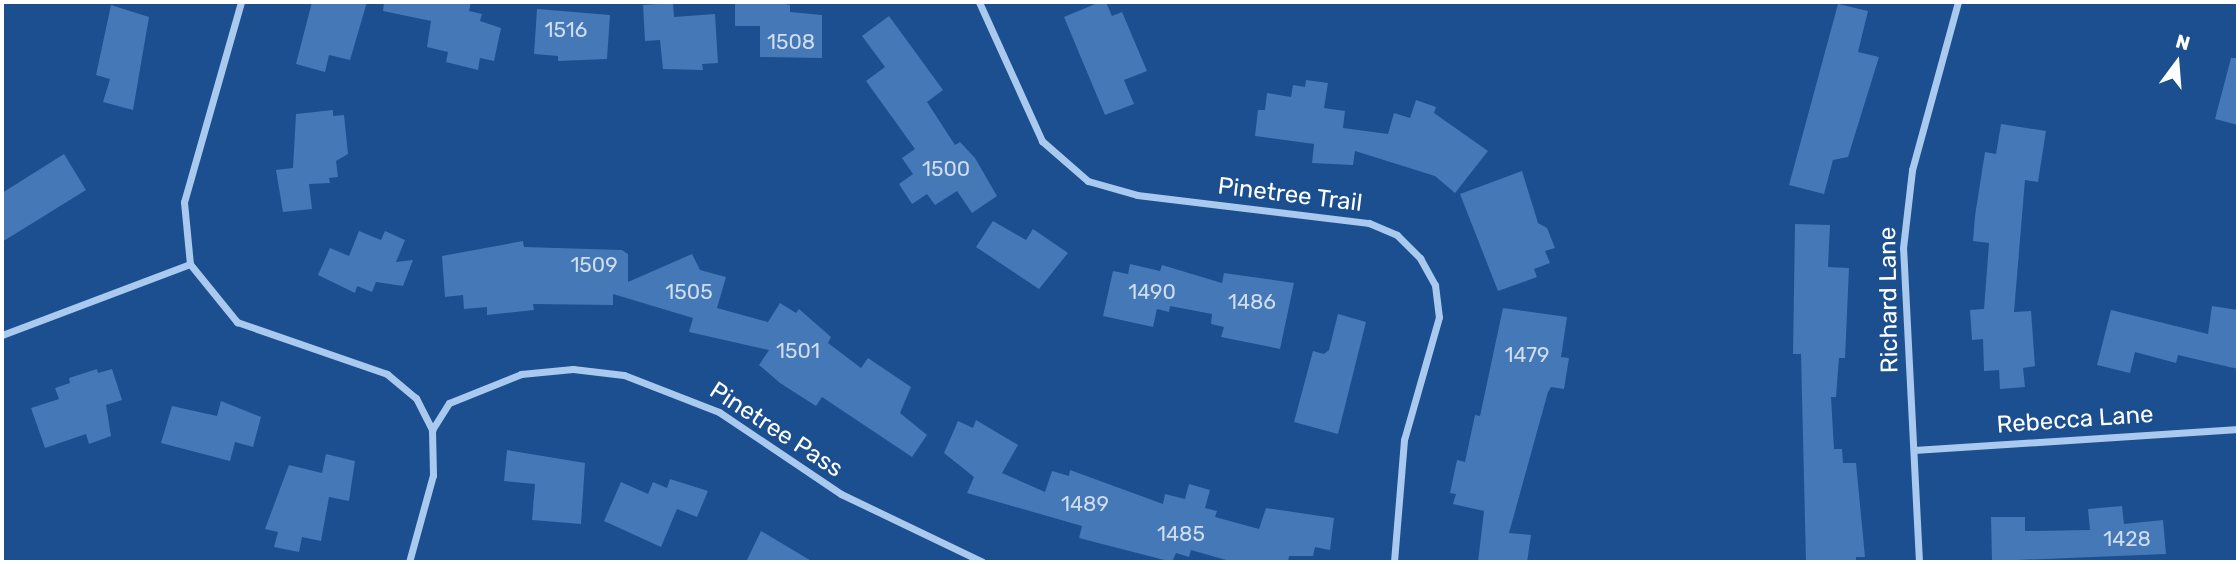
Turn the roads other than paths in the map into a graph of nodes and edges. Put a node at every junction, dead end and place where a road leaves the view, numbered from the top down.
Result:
1 (241, 2) edge
2 (979, 2) edge
3 (1958, 2) edge
4 (190, 264) junction
5 (2, 335) edge
6 (2238, 429) edge
7 (432, 430) junction
8 (1913, 450) junction
9 (409, 562) edge
10 (983, 562) edge
11 (1394, 562) edge
12 (1919, 562) edge

1 - 4 street
2 - 11 street, Pinetree Trail
3 - 8 street, Richard Lane
4 - 5 street
4 - 7 street
6 - 8 street, Rebecca Lane
7 - 9 street
7 - 10 street, Pinetree Pass
8 - 12 street, Richard Lane

